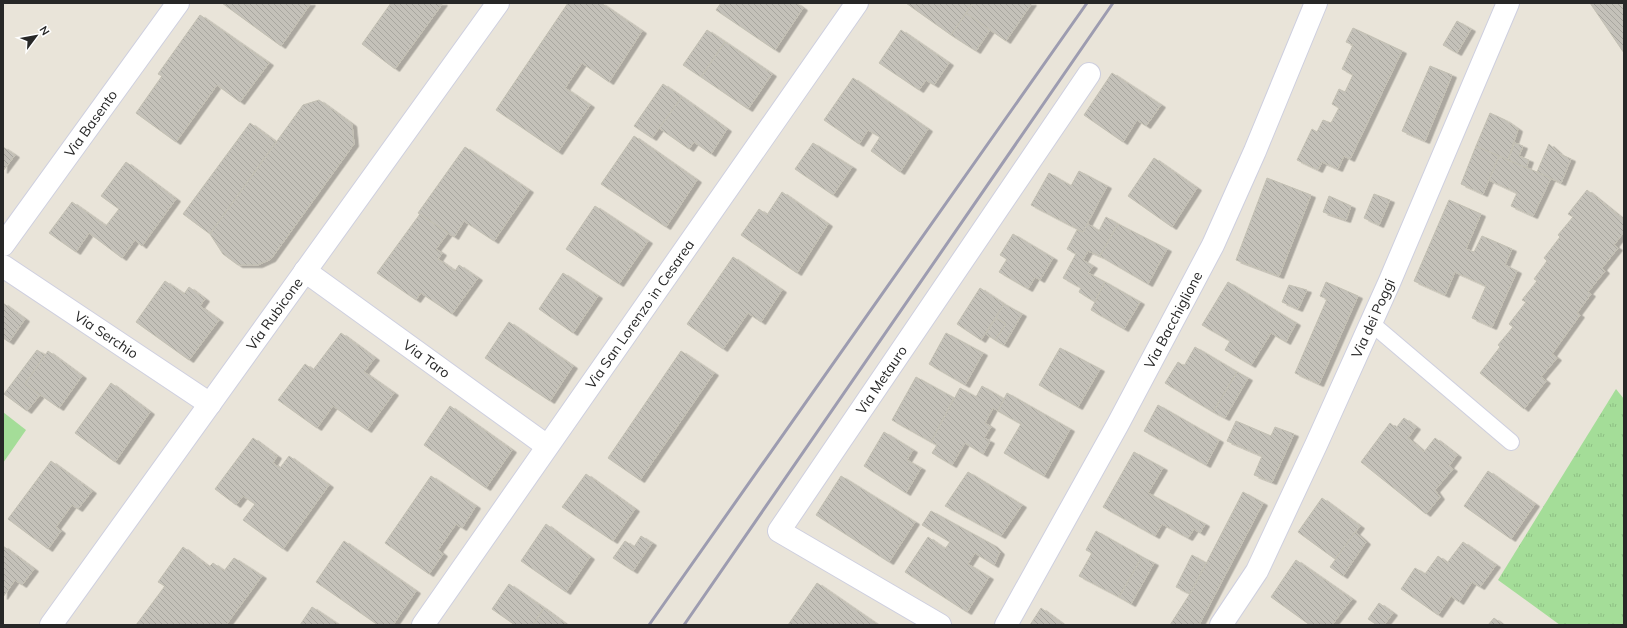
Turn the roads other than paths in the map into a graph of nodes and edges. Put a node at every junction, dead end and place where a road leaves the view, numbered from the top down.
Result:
1 (178, 3) edge
2 (498, 3) edge
3 (857, 3) edge
4 (1316, 3) edge
5 (1508, 3) edge
6 (1089, 74) dead end
7 (3, 245) edge
8 (3, 266) edge
9 (305, 271) junction
10 (1371, 323) junction
11 (210, 404) junction
12 (1510, 442) dead end
13 (547, 446) junction
14 (51, 625) edge
15 (423, 625) edge
16 (940, 625) edge
17 (1006, 625) edge
18 (1221, 625) edge

1 - 7 street, Via Basento
2 - 9 street, Via Rubicone
3 - 13 street, Via San Lorenzo in Cesarea
4 - 17 street, Via Bacchiglione
5 - 10 street, Via dei Poggi
6 - 16 street, Via Metauro
8 - 11 street, Via Serchio
9 - 11 street, Via Rubicone
9 - 13 street, Via Taro
10 - 12 lane
10 - 18 street, Via dei Poggi
11 - 14 street, Via Rubicone
13 - 15 street, Via San Lorenzo in Cesarea

